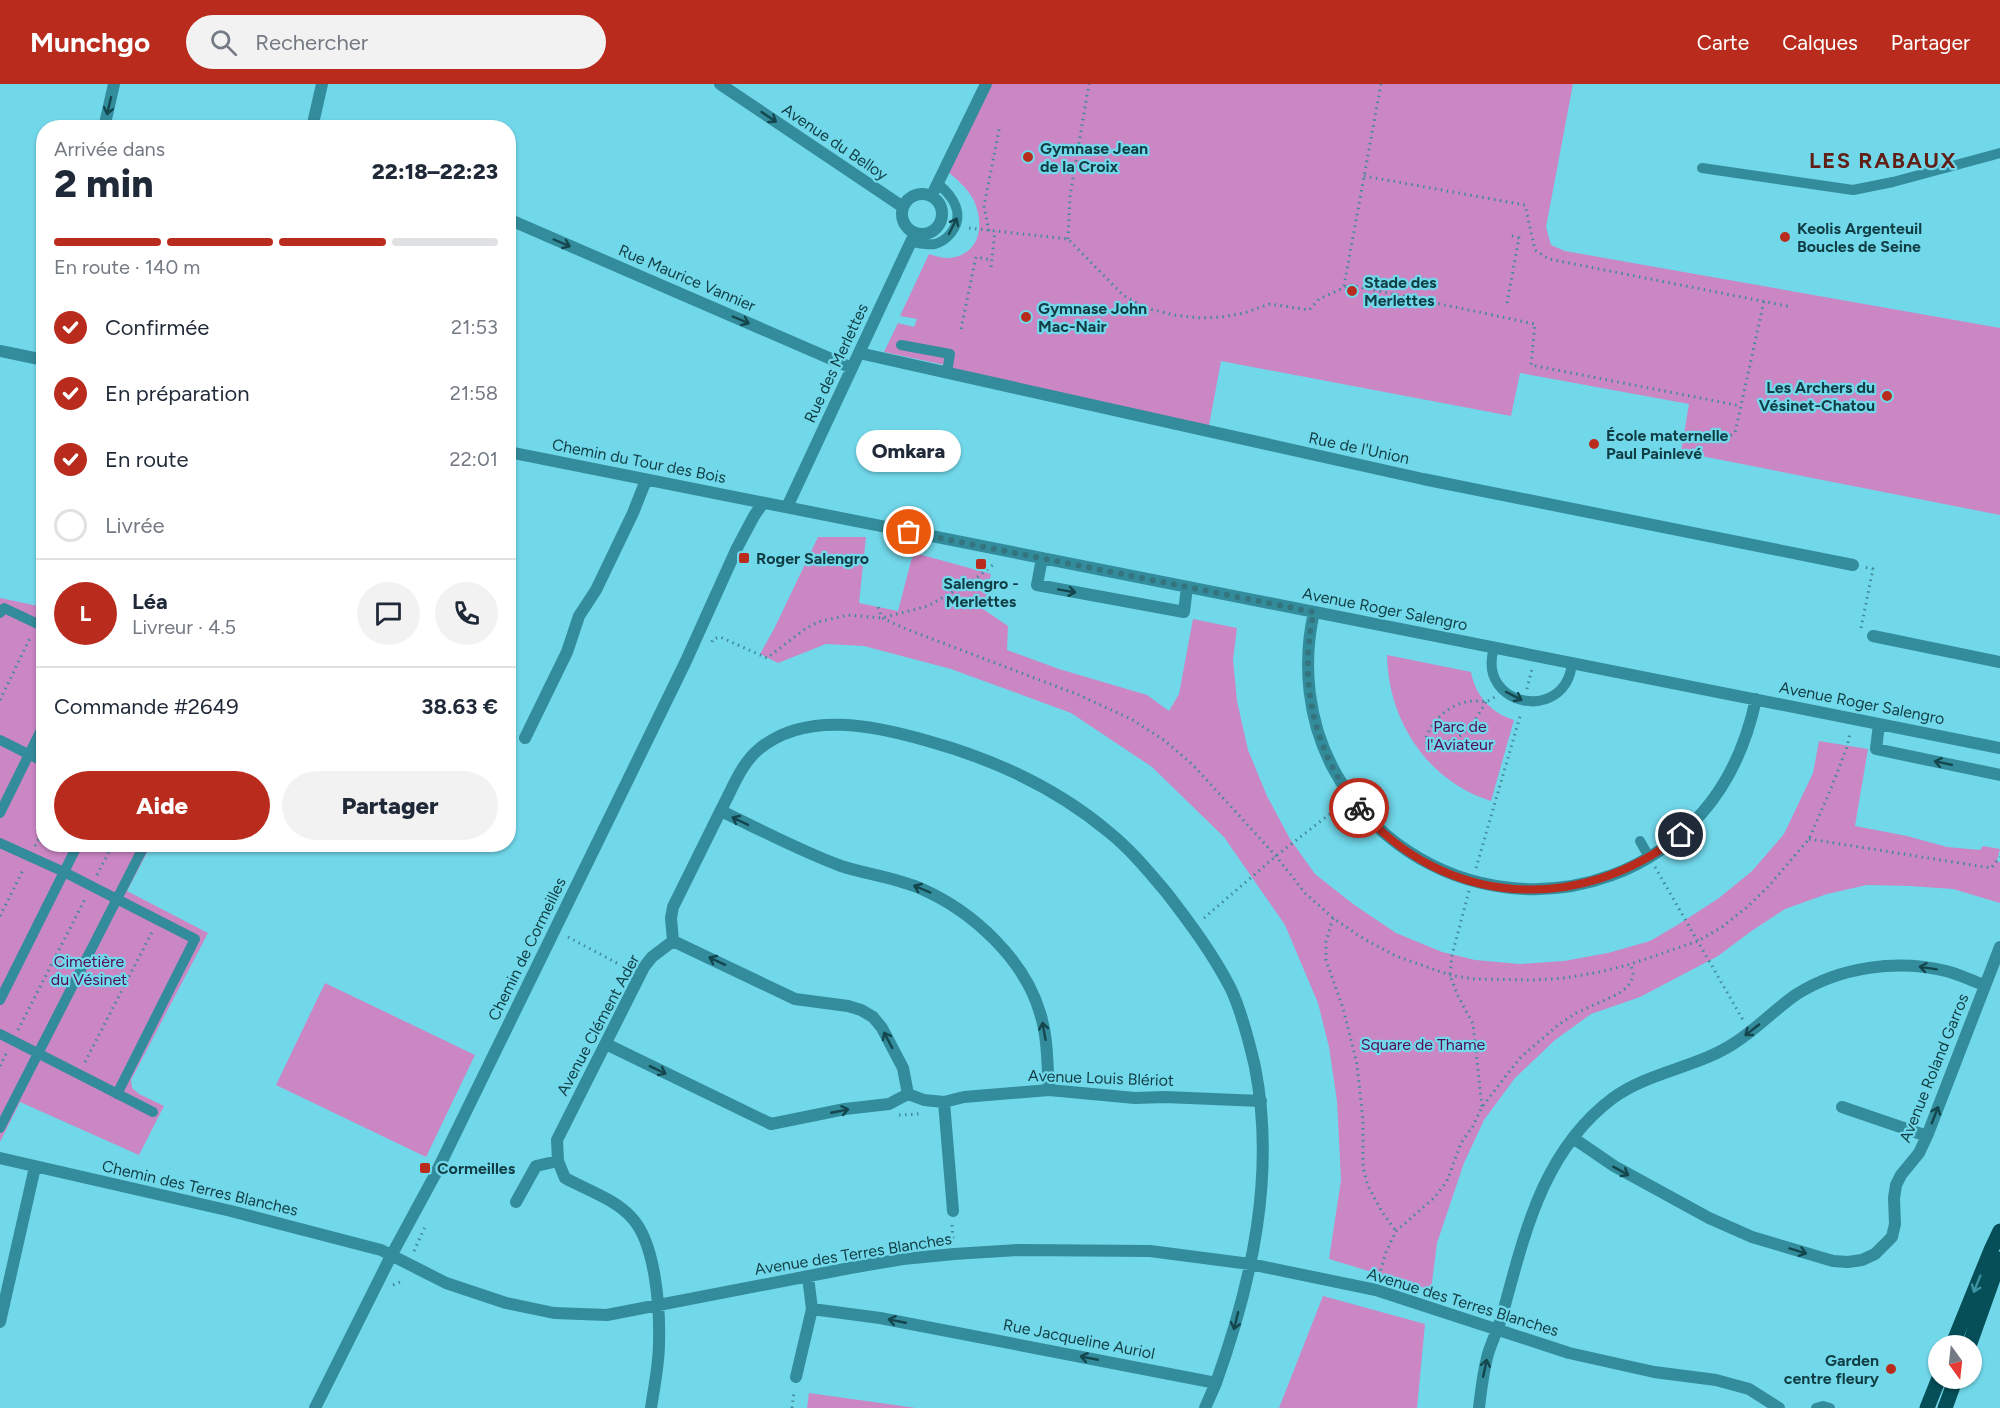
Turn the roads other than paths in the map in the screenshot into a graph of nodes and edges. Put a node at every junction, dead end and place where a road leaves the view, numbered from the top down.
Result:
1 (114, 84) edge
2 (322, 84) edge
3 (720, 84) edge
4 (986, 84) edge
5 (106, 120) edge
6 (314, 120) edge
7 (2000, 153) edge
8 (1702, 168) dead end
9 (938, 184) junction
10 (932, 195) junction
11 (903, 207) junction
12 (516, 222) edge
13 (913, 237) junction
14 (901, 345) dead end
15 (0, 351) edge
16 (859, 353) junction
17 (36, 358) edge
18 (852, 368) junction
19 (947, 372) junction
20 (516, 454) edge
21 (646, 480) junction
22 (764, 503) junction
23 (787, 507) junction
24 (1042, 558) junction
25 (1853, 565) road end
26 (1187, 587) junction
27 (1314, 612) junction
28 (0, 613) edge
29 (36, 623) edge
30 (1873, 636) road end
31 (1494, 648) junction
32 (2000, 662) edge
33 (1572, 663) junction
34 (1756, 699) junction
35 (1879, 724) junction
36 (525, 738) dead end
37 (36, 739) edge
38 (0, 740) edge
39 (2000, 748) edge
40 (28, 755) junction
41 (36, 758) edge
42 (2000, 775) edge
43 (1364, 786) dead end
44 (1351, 798) junction
45 (721, 811) junction
46 (0, 813) edge
47 (1640, 841) dead end
48 (0, 843) edge
49 (74, 852) edge
50 (141, 852) edge
51 (1649, 857) junction
52 (64, 872) junction
53 (117, 900) junction
54 (673, 941) junction
55 (2000, 947) edge
56 (1984, 986) junction
57 (0, 1000) edge
58 (0, 1034) edge
59 (606, 1044) junction
60 (38, 1054) junction
61 (1049, 1090) junction
62 (117, 1094) junction
63 (908, 1094) junction
64 (1260, 1101) junction
65 (944, 1102) junction
66 (1842, 1107) dead end
67 (153, 1112) dead end
68 (0, 1128) edge
69 (1927, 1136) junction
70 (1573, 1138) junction
71 (0, 1158) edge
72 (558, 1161) junction
73 (35, 1167) junction
74 (516, 1202) dead end
75 (953, 1211) road end
76 (2000, 1231) edge
77 (391, 1256) junction
78 (2000, 1259) edge
79 (1250, 1264) junction
80 (808, 1277) junction
81 (657, 1305) junction
82 (812, 1309) junction
83 (0, 1322) edge
84 (1498, 1330) junction
85 (1956, 1335) edge
86 (1973, 1335) edge
87 (796, 1377) dead end
88 (1216, 1383) junction
89 (1935, 1389) edge
90 (1952, 1389) edge
91 (315, 1408) edge
92 (651, 1408) edge
93 (1205, 1408) edge
94 (1479, 1408) edge
95 (1779, 1408) edge
96 (1816, 1408) edge
97 (1830, 1408) edge
98 (1927, 1408) edge
99 (1945, 1408) edge

1 -> 5 street
2 - 6 street
3 -> 11 street, Avenue du Belloy
4 - 9 street
7 - 8 lane
9 - 10 street
13 -> 9 lane
10 - 11 street
10 - 13 street
11 - 13 street
12 -> 18 street, Rue Maurice Vannier
13 - 16 street, Rue des Merlettes
14 - 19 lane
15 - 17 street
16 - 18 street, Rue des Merlettes
16 - 19 street, Rue de l'Union
18 - 23 street, Rue des Merlettes
19 - 25 street, Rue de l'Union
20 - 21 street, Chemin du Tour des Bois
21 - 22 street, Chemin du Tour des Bois
21 - 36 street
22 - 23 street, Avenue Roger Salengro
22 - 77 street, Chemin de Cormeilles
23 - 24 street, Avenue Roger Salengro
24 - 26 street, Avenue Roger Salengro
24 -> 26 street
26 - 27 street, Avenue Roger Salengro
27 - 31 street, Avenue Roger Salengro
27 - 44 street
28 - 29 lane
30 - 32 street
31 - 33 street, Avenue Roger Salengro
31 -> 33 lane
33 - 34 street, Avenue Roger Salengro
34 - 35 street, Avenue Roger Salengro
34 - 51 street
35 - 39 street, Avenue Roger Salengro
42 -> 35 street
37 - 40 lane
38 - 40 lane
40 - 41 lane
40 - 46 lane
43 - 44 lane
44 - 51 street
45 - 54 street
61 -> 45 street
45 - 64 street
47 - 51 lane
48 - 52 lane
49 - 52 lane
50 - 53 lane
52 - 53 lane
52 - 57 lane
53 - 60 lane
53 - 62 lane
54 - 59 street, Avenue Clément Ader
63 -> 54 street
55 - 56 street, Avenue Roland Garros
69 -> 56 street, Avenue Roland Garros
56 -> 70 street
58 - 60 lane
59 -> 63 street
59 - 72 street, Avenue Clément Ader
60 - 62 lane
60 - 68 lane
61 - 64 street, Avenue Louis Blériot
61 - 65 street, Avenue Louis Blériot
62 - 67 lane
63 - 65 street, Avenue Louis Blériot
64 - 79 street
65 - 75 street
66 - 69 street
70 -> 69 street, Avenue Roland Garros
70 - 84 street
71 - 73 street, Chemin des Terres Blanches
72 - 74 street
72 - 81 street
73 - 77 street, Chemin des Terres Blanches
73 - 83 street
76 -> 85 main road
77 - 81 street, Avenue des Terres Blanches
77 - 91 street, Chemin de Cormeilles
78 - 86 main road
79 - 80 street, Avenue des Terres Blanches
79 - 84 street, Avenue des Terres Blanches
79 -> 88 street
80 - 81 street, Avenue des Terres Blanches
80 - 82 street
81 - 92 street
82 - 87 street
88 -> 82 street, Rue Jacqueline Auriol
94 -> 84 street
84 - 95 street, Avenue des Terres Blanches
88 - 93 street
89 - 98 main road
90 - 99 main road
96 - 97 lane

